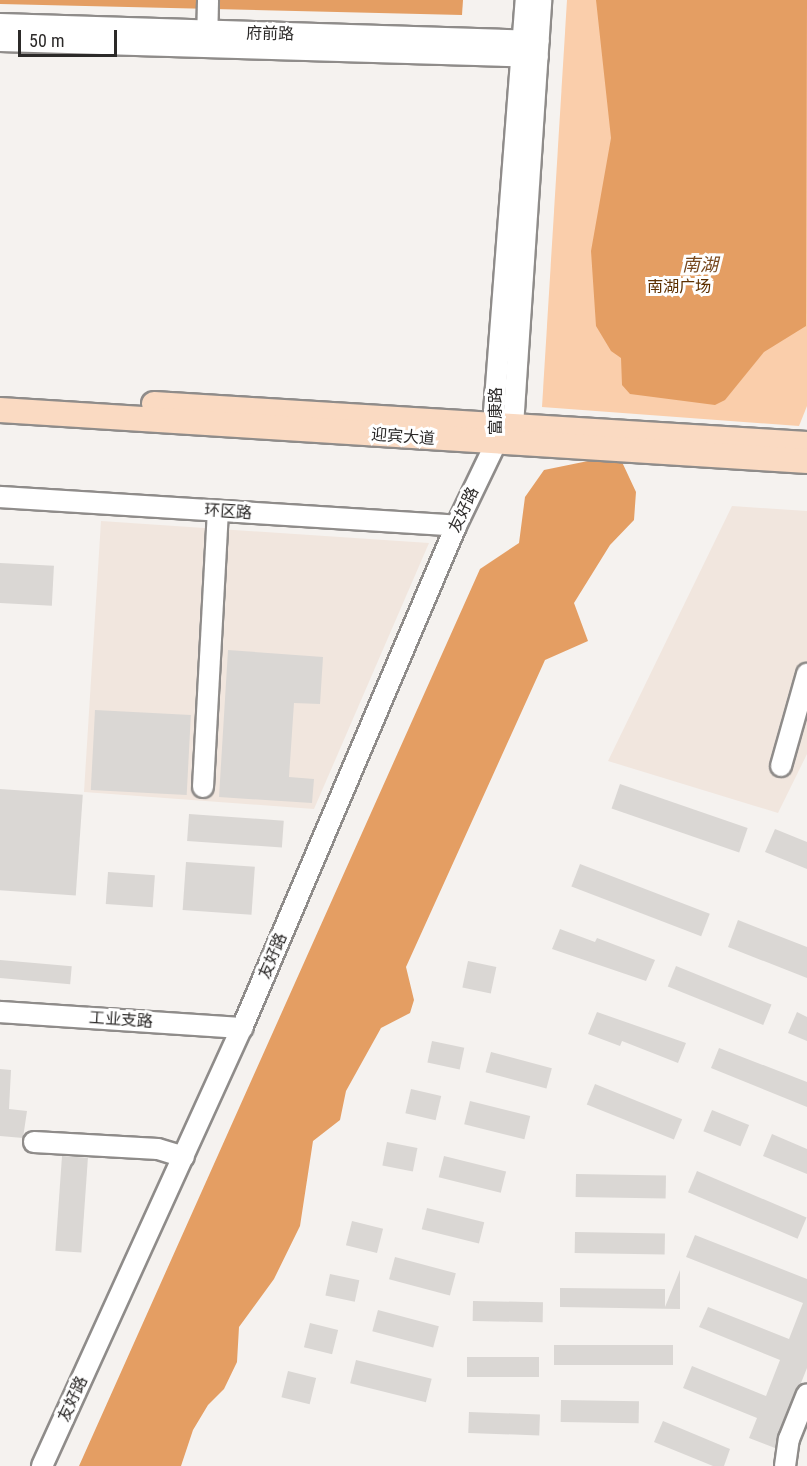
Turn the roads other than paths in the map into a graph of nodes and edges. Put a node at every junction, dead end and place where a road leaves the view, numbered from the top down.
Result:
1 (526, 0) edge
2 (541, 0) edge
3 (0, 24) edge
4 (208, 25) edge
5 (0, 41) edge
6 (531, 49) junction
7 (0, 394) edge
8 (0, 410) edge
9 (501, 431) junction
10 (807, 444) edge
11 (807, 461) edge
12 (0, 498) edge
13 (219, 511) junction
14 (456, 526) junction
15 (807, 674) edge
16 (781, 766) dead end
17 (203, 787) dead end
18 (0, 1012) edge
19 (242, 1028) junction
20 (34, 1142) dead end
21 (184, 1156) junction
22 (807, 1394) edge
23 (794, 1458) edge
24 (42, 1466) edge

1 - 6 street, 富康路
2 - 6 street, 富康路
3 - 4 street, 府前路
4 - 5 street, 府前路
4 - 6 street, 府前路
6 - 9 street, 富康路
7 - 9 main road, 迎宾大道
8 - 9 main road, 迎宾大道
9 - 10 main road, 迎宾大道
9 - 11 main road, 迎宾大道
9 - 14 street, 友好路
12 - 13 street, 环区路
13 - 14 street, 环区路
13 - 17 street
14 - 19 street, 友好路
15 - 16 street
18 - 19 street, 工业支路
19 - 21 street, 友好路
20 - 21 street
21 - 24 street, 友好路
22 - 23 street

